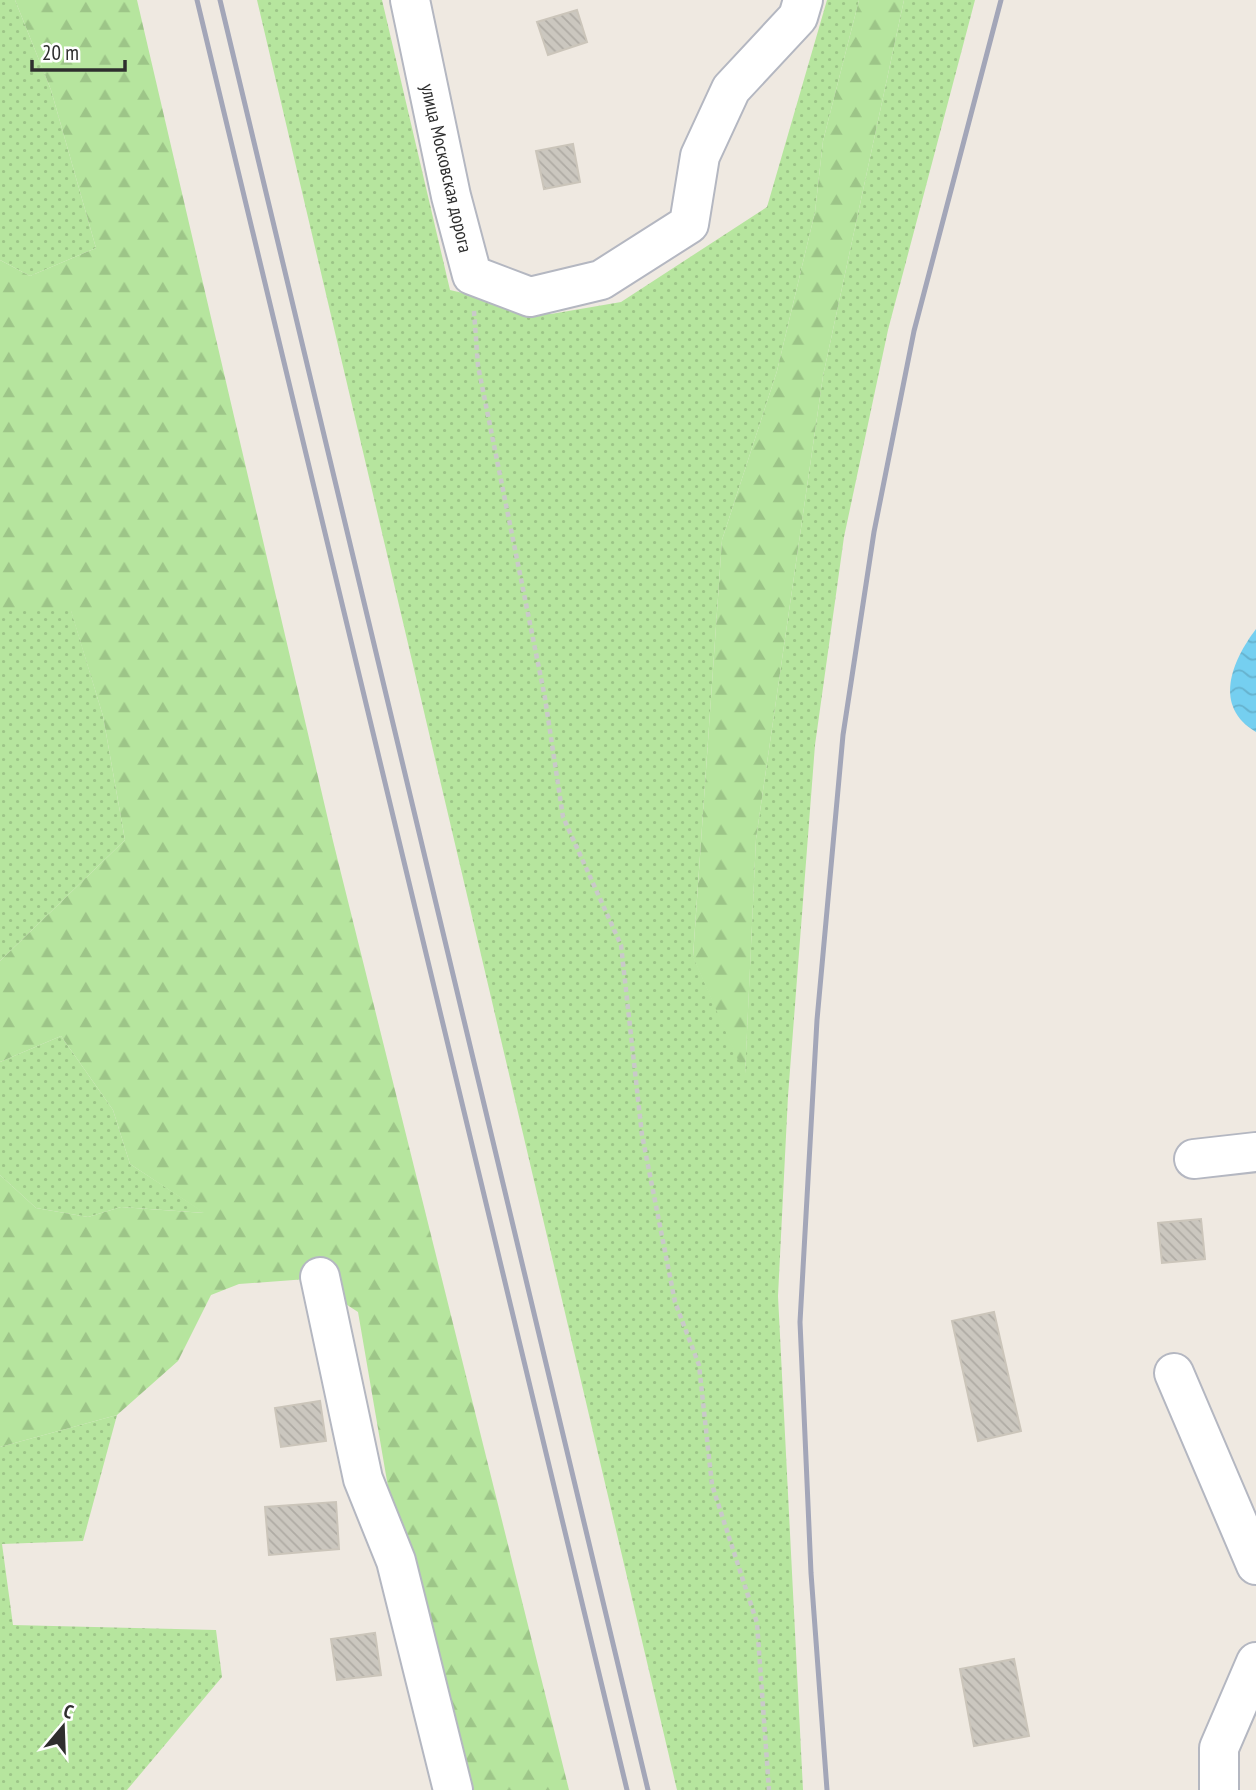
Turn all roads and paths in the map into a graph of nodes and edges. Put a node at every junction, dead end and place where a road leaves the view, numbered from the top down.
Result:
1 (410, 0) edge
2 (803, 0) edge
3 (472, 275) junction
4 (1256, 1152) edge
5 (1194, 1159) dead end
6 (320, 1277) dead end
7 (1174, 1373) dead end
8 (1256, 1565) edge
9 (1256, 1662) edge
10 (453, 1790) edge
11 (769, 1790) edge
12 (1219, 1790) edge

1 - 3 street, улица Московская дорога
2 - 3 street, улица Московская дорога
3 - 11 path
4 - 5 street
6 - 10 street
7 - 8 street
9 - 12 street

